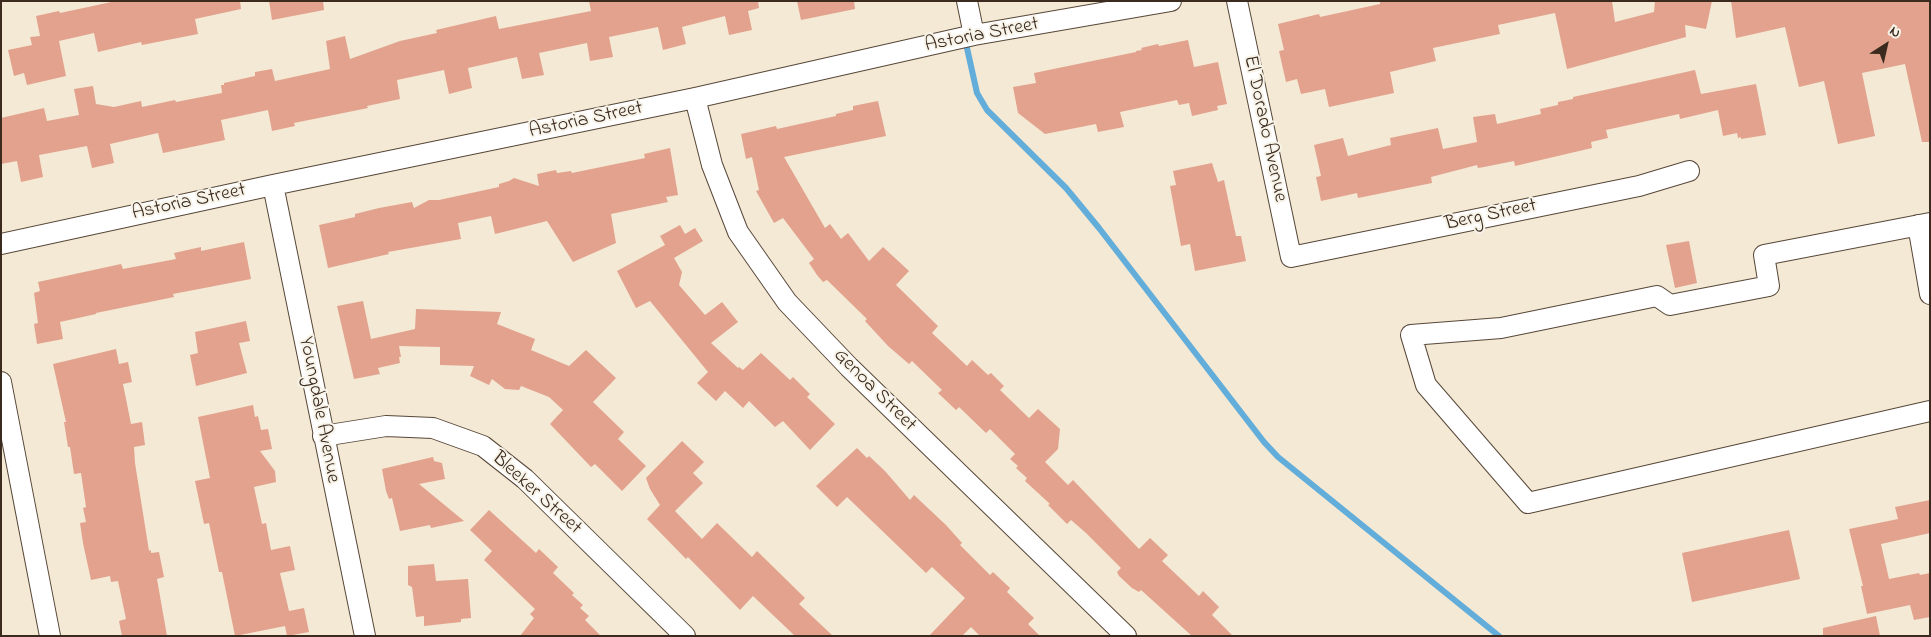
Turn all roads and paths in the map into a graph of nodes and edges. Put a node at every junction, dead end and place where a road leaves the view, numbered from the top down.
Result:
1 (967, 1) edge
2 (1171, 1) edge
3 (1237, 1) edge
4 (974, 35) junction
5 (696, 98) junction
6 (1689, 171) dead end
7 (273, 184) junction
8 (1924, 224) edge
9 (1, 244) edge
10 (1291, 257) joint
11 (1930, 294) edge
12 (1, 382) edge
13 (1930, 411) edge
14 (323, 436) junction
15 (50, 636) edge
16 (365, 636) edge
17 (685, 636) edge
18 (1126, 636) edge

1 - 4 street
2 - 4 street, Astoria Street
3 - 10 street, El Dorado Avenue
4 - 5 street, Astoria Street
5 - 7 street, Astoria Street
5 - 18 street, Genoa Street
6 - 10 street, Berg Street
7 - 9 street, Astoria Street
7 - 14 street, Youngdale Avenue
8 - 11 street
8 - 13 street
12 - 15 street
14 - 16 street, Youngdale Avenue
14 - 17 street, Bleeker Street

